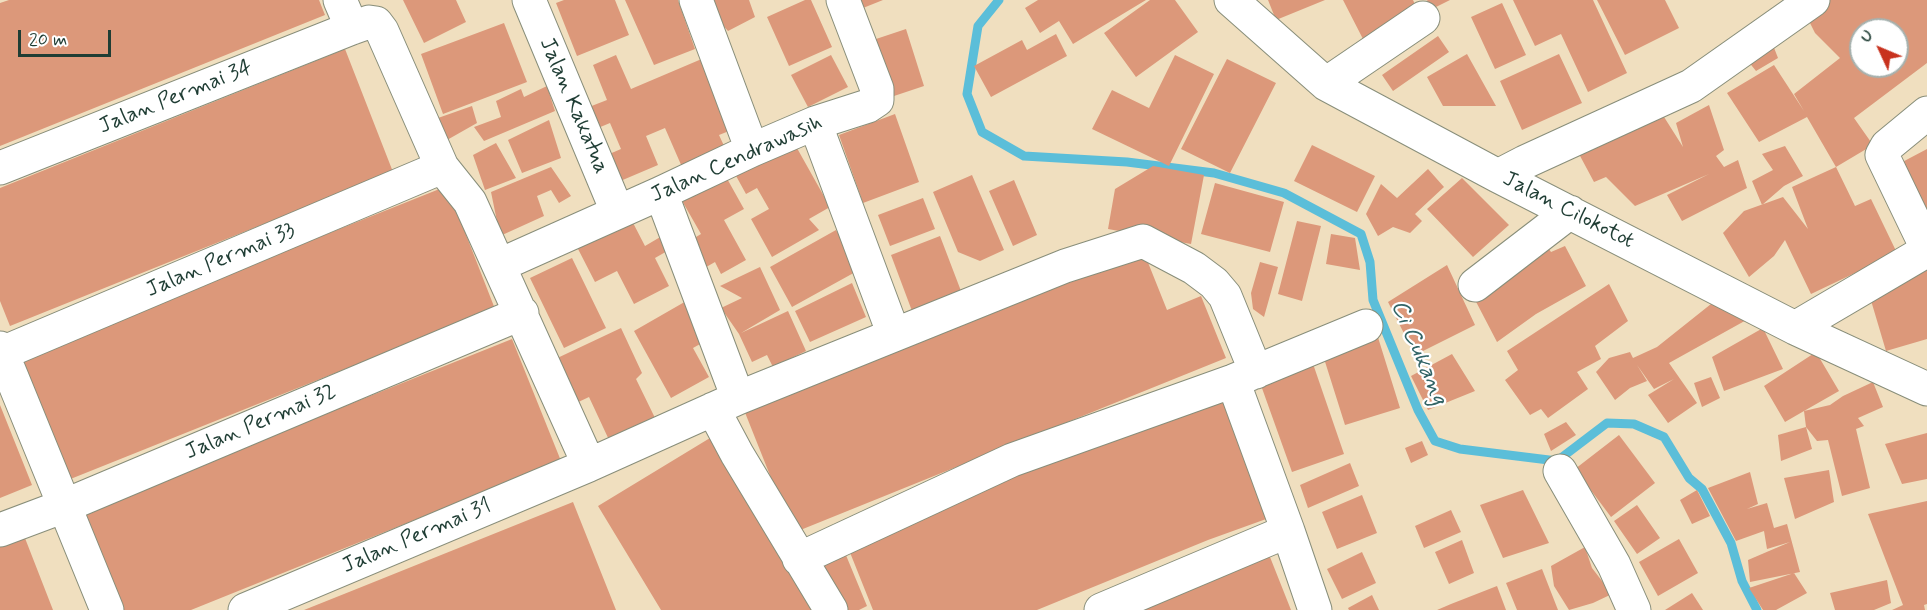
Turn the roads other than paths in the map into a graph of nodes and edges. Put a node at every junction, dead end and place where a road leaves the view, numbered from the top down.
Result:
1 (529, 0) edge
2 (696, 0) edge
3 (843, 0) edge
4 (1231, 0) edge
5 (1813, 0) edge
6 (346, 14) edge
7 (1423, 18) dead end
8 (1326, 84) junction
9 (1927, 114) edge
10 (815, 123) junction
11 (752, 150) junction
12 (441, 167) junction
13 (0, 168) edge
14 (1498, 176) junction
15 (661, 193) junction
16 (617, 211) junction
17 (1570, 212) junction
18 (500, 265) junction
19 (1475, 285) dead end
20 (522, 313) junction
21 (1366, 326) dead end
22 (1795, 328) junction
23 (894, 335) junction
24 (1, 352) edge
25 (1245, 376) junction
26 (1927, 389) edge
27 (726, 403) junction
28 (589, 465) junction
29 (1560, 471) dead end
30 (64, 506) junction
31 (0, 530) edge
32 (1288, 531) junction
33 (799, 559) junction
34 (107, 610) edge
35 (246, 610) edge
36 (831, 610) edge
37 (1101, 610) edge
38 (1315, 610) edge
39 (1634, 610) edge

1 - 16 street, Jalan Kakatua
2 - 11 street
3 - 10 street, Jalan Cendrawasih
4 - 8 street, Jalan Cilokotot
5 - 14 street
6 - 12 street, Jalan Permai 34
6 - 13 street, Jalan Permai 34
7 - 8 street
8 - 14 street, Jalan Cilokotot
9 - 22 street
10 - 11 street, Jalan Cendrawasih
10 - 23 street
11 - 15 street, Jalan Cendrawasih
12 - 18 street
12 - 24 street, Jalan Permai 33
14 - 17 street, Jalan Cilokotot
15 - 16 street, Jalan Cendrawasih
15 - 27 street
16 - 18 street, Jalan Cendrawasih
17 - 19 street
17 - 22 street, Jalan Cilokotot
18 - 20 street
20 - 28 street
20 - 30 street, Jalan Permai 32
21 - 25 street
22 - 26 street, Jalan Cilokotot
23 - 25 street, Jalan Permai 31
23 - 27 street, Jalan Permai 31
24 - 30 street
25 - 32 street, Jalan Permai 31
25 - 33 street
27 - 28 street, Jalan Permai 31
27 - 33 street
28 - 35 street, Jalan Permai 31
29 - 39 street
30 - 31 street, Jalan Permai 32
30 - 34 street
32 - 37 street
32 - 38 street, Jalan Permai 31
33 - 36 street

